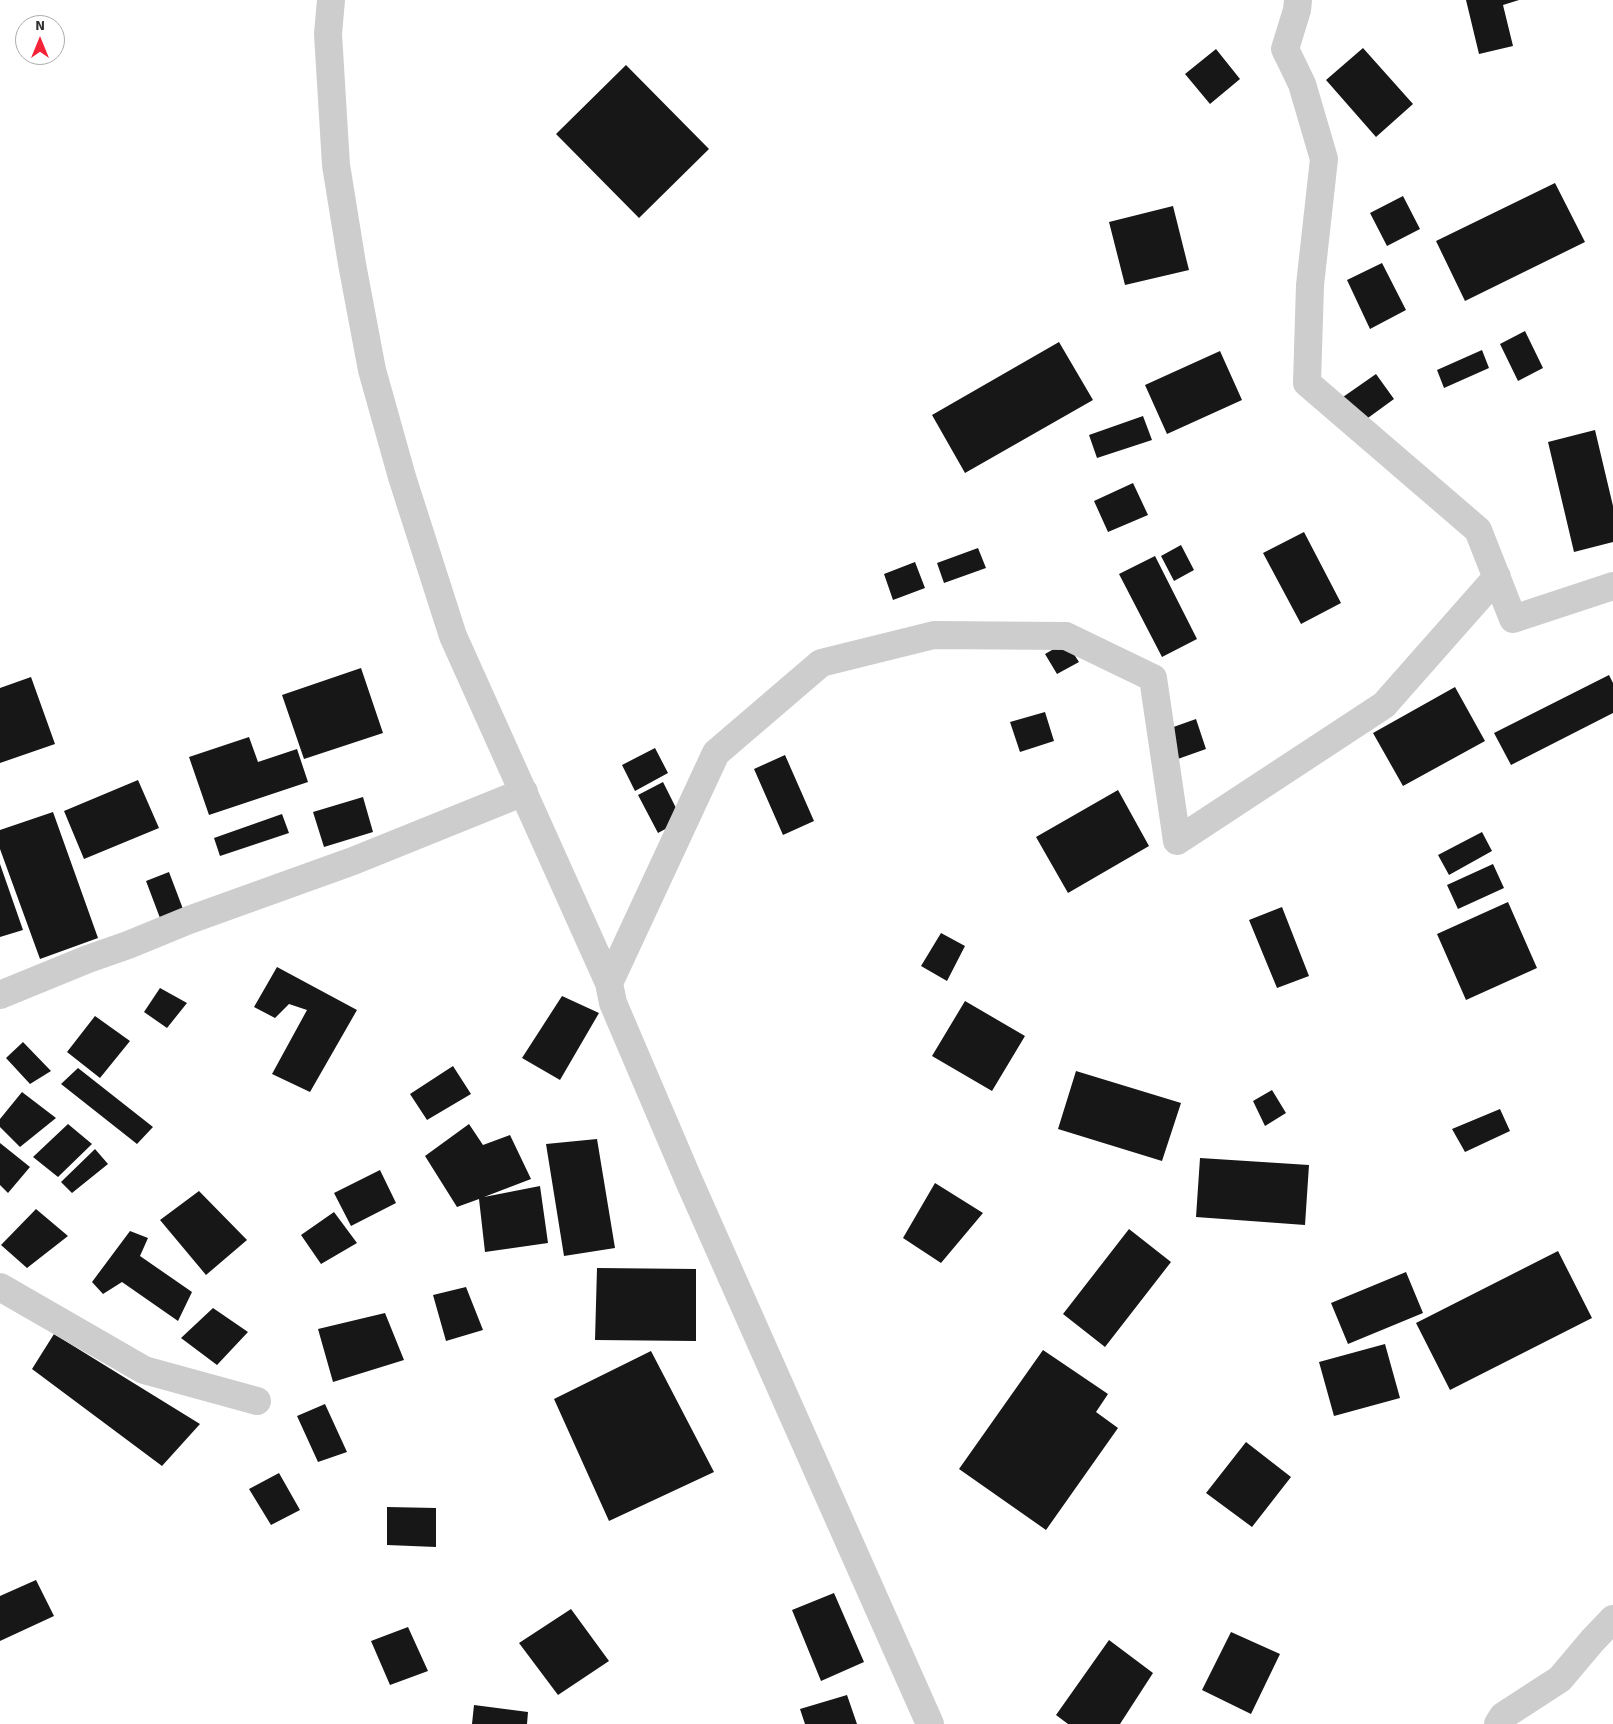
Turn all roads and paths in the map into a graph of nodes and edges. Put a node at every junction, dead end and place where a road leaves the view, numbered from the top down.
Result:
1 (331, 0) edge
2 (1298, 0) edge
3 (1497, 577) junction
4 (1613, 586) edge
5 (524, 792) junction
6 (609, 983) junction
7 (0, 995) edge
8 (0, 1288) edge
9 (257, 1401) dead end
10 (1613, 1619) edge
11 (930, 1724) edge
12 (1498, 1724) edge

1 - 5 street
2 - 3 street
3 - 4 street
3 - 6 street
5 - 6 street
5 - 7 street
6 - 11 street
8 - 9 street
10 - 12 street

